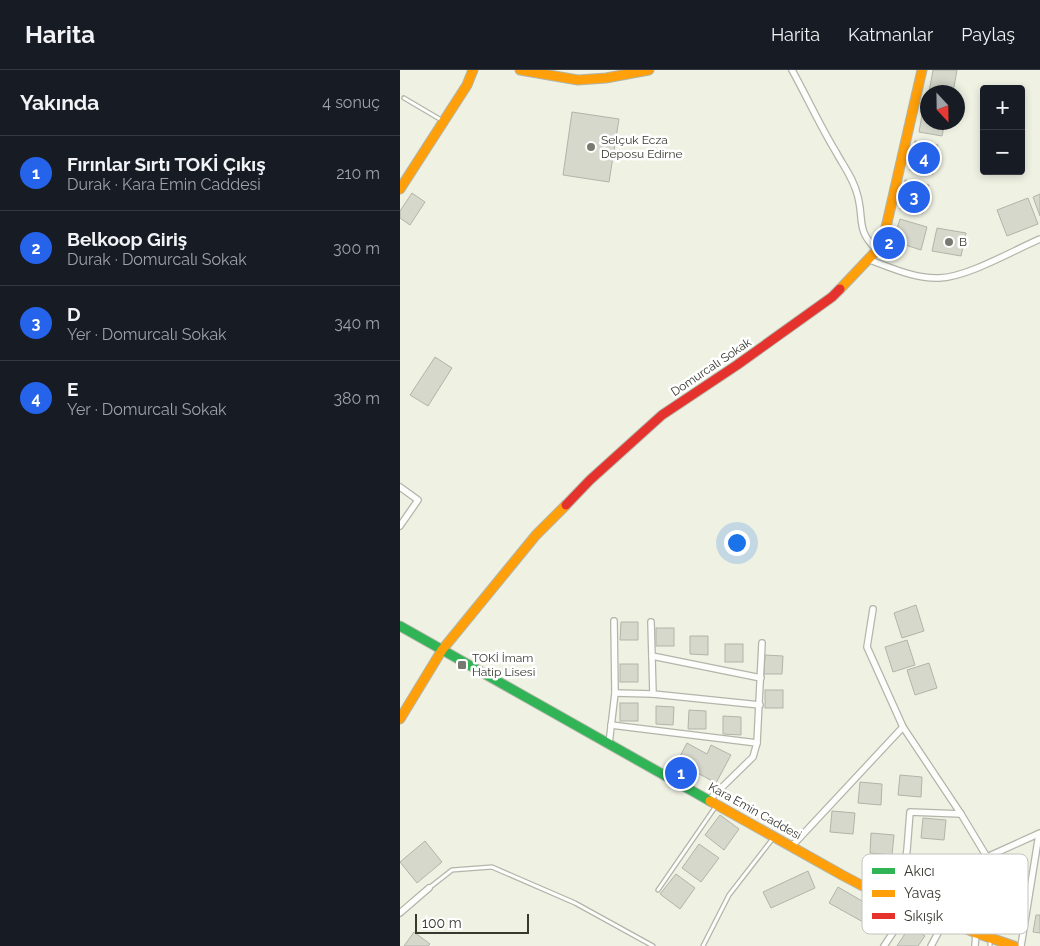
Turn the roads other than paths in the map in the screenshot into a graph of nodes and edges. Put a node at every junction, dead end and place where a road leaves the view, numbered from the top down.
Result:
1 (473, 70) edge
2 (520, 70) edge
3 (649, 70) edge
4 (792, 70) edge
5 (922, 70) edge
6 (404, 98) dead end
7 (444, 121) junction
8 (400, 189) edge
9 (1040, 239) edge
10 (876, 250) junction
11 (867, 259) junction
12 (400, 487) edge
13 (400, 526) edge
14 (873, 609) dead end
15 (614, 621) dead end
16 (651, 622) dead end
17 (400, 626) edge
18 (762, 643) dead end
19 (442, 650) junction
20 (652, 656) junction
21 (761, 678) junction
22 (615, 693) junction
23 (654, 694) junction
24 (760, 704) junction
25 (400, 718) edge
26 (611, 725) junction
27 (902, 727) junction
28 (757, 743) junction
29 (609, 744) junction
30 (713, 802) junction
31 (961, 814) junction
32 (1040, 833) edge
33 (774, 836) junction
34 (792, 846) junction
35 (905, 854) edge
36 (985, 854) edge
37 (994, 854) edge
38 (862, 885) edge
39 (429, 888) joint
40 (658, 890) dead end
41 (1028, 904) edge
42 (400, 912) edge
43 (892, 934) edge
44 (937, 934) edge
45 (978, 934) edge
46 (990, 942) edge
47 (653, 946) edge
48 (703, 946) edge
49 (884, 946) edge
50 (931, 946) edge
51 (1014, 946) edge

1 - 7 street
2 - 3 street
4 - 10 street
5 - 10 street, Domurcalı Sokak
6 - 7 lane
7 - 8 street
9 - 11 street
10 - 11 street, Domurcalı Sokak
11 - 19 street, Domurcalı Sokak
12 - 13 street
14 - 27 street
15 - 22 street
16 - 20 street
17 - 19 street, Kara Emin Caddesi
18 - 21 street
19 - 25 street, Domurcalı Sokak
19 - 29 street, Kara Emin Caddesi
20 - 21 street
20 - 23 street
21 - 24 street
22 - 23 street
22 - 26 street
23 - 24 street
24 - 28 street
26 - 28 street
26 - 29 street
27 - 31 street
27 - 34 street
28 - 30 street
29 - 30 street, Kara Emin Caddesi
30 - 33 street, Kara Emin Caddesi
30 - 40 lane
31 - 35 street
31 - 36 street
32 - 37 street
32 - 41 street
33 - 34 street, Kara Emin Caddesi
33 - 48 lane
34 - 38 street, Kara Emin Caddesi
39 - 42 street
39 - 47 lane
43 - 49 street
44 - 50 street
45 - 46 street, Kara Emin Caddesi
46 - 51 street, Kara Emin Caddesi

